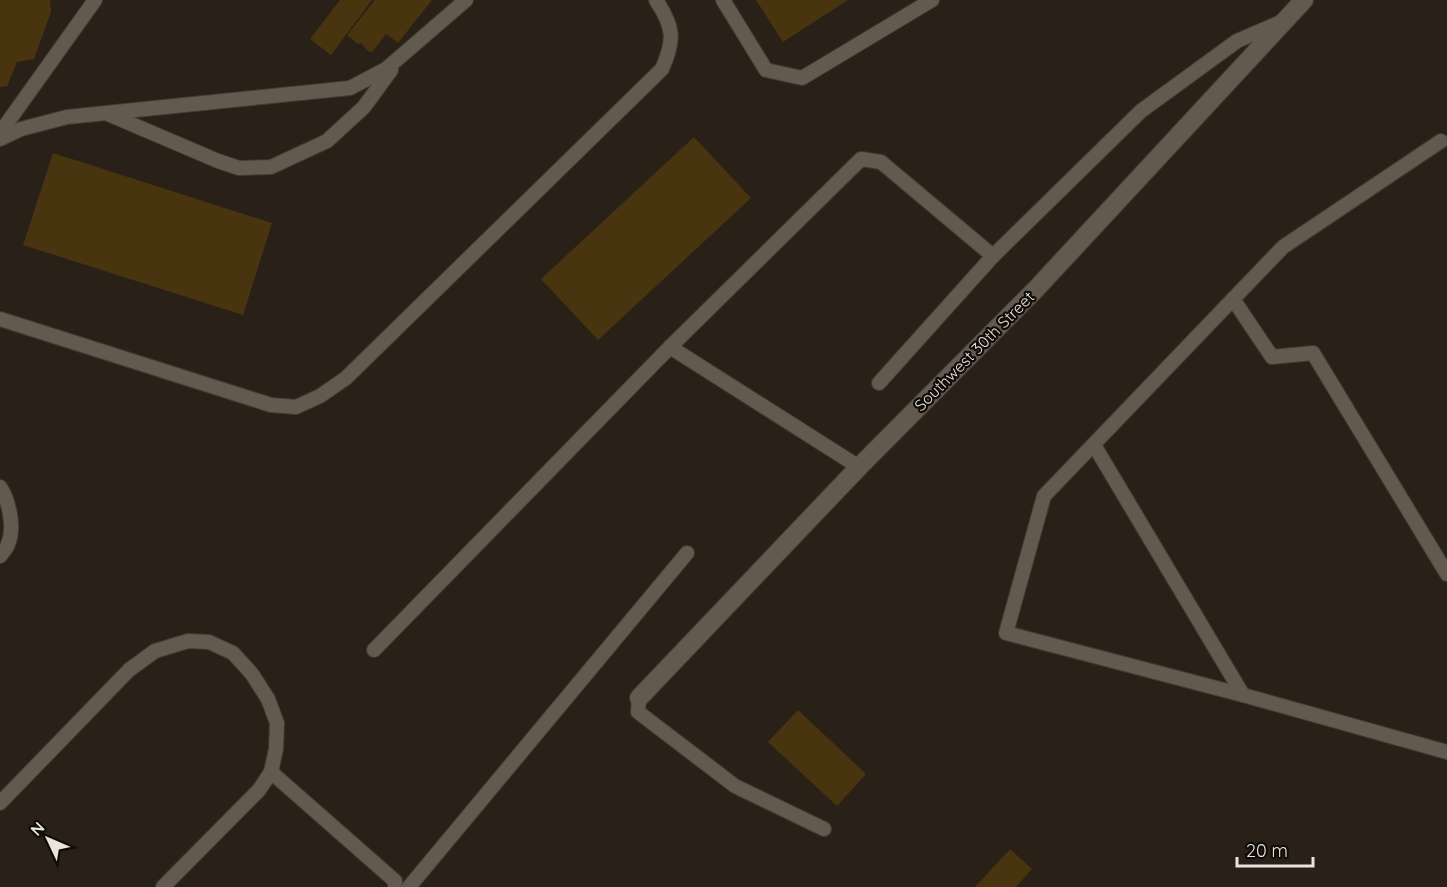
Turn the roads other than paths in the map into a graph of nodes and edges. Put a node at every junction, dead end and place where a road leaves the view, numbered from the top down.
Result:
1 (95, 0) edge
2 (466, 0) edge
3 (656, 0) edge
4 (723, 0) edge
5 (932, 0) edge
6 (1304, 0) edge
7 (1286, 19) junction
8 (400, 59) junction
9 (106, 113) junction
10 (0, 132) edge
11 (0, 139) edge
12 (1445, 143) edge
13 (993, 256) junction
14 (1233, 299) junction
15 (0, 319) edge
16 (670, 347) junction
17 (879, 383) dead end
18 (1094, 445) junction
19 (859, 466) junction
20 (0, 487) edge
21 (687, 553) dead end
22 (0, 556) edge
23 (1447, 574) edge
24 (374, 650) dead end
25 (1243, 696) junction
26 (639, 698) joint
27 (1447, 752) edge
28 (271, 772) junction
29 (0, 803) edge
30 (824, 829) dead end
31 (163, 887) edge
32 (395, 887) edge
33 (410, 887) edge

1 - 10 lane
2 - 8 lane
3 - 15 lane
4 - 5 lane
6 - 7 street, Southwest 30th Street
7 - 13 lane
7 - 19 street, Southwest 30th Street
8 - 9 lane
8 - 9 lane
9 - 11 lane
12 - 14 lane
13 - 16 lane
13 - 17 lane
14 - 18 lane
14 - 23 lane
16 - 19 lane
16 - 24 lane
18 - 25 lane
18 - 25 lane
19 - 26 street, Southwest 30th Street
20 - 22 lane
21 - 33 lane
25 - 27 lane
26 - 30 lane
28 - 29 lane
28 - 31 lane
28 - 32 lane

